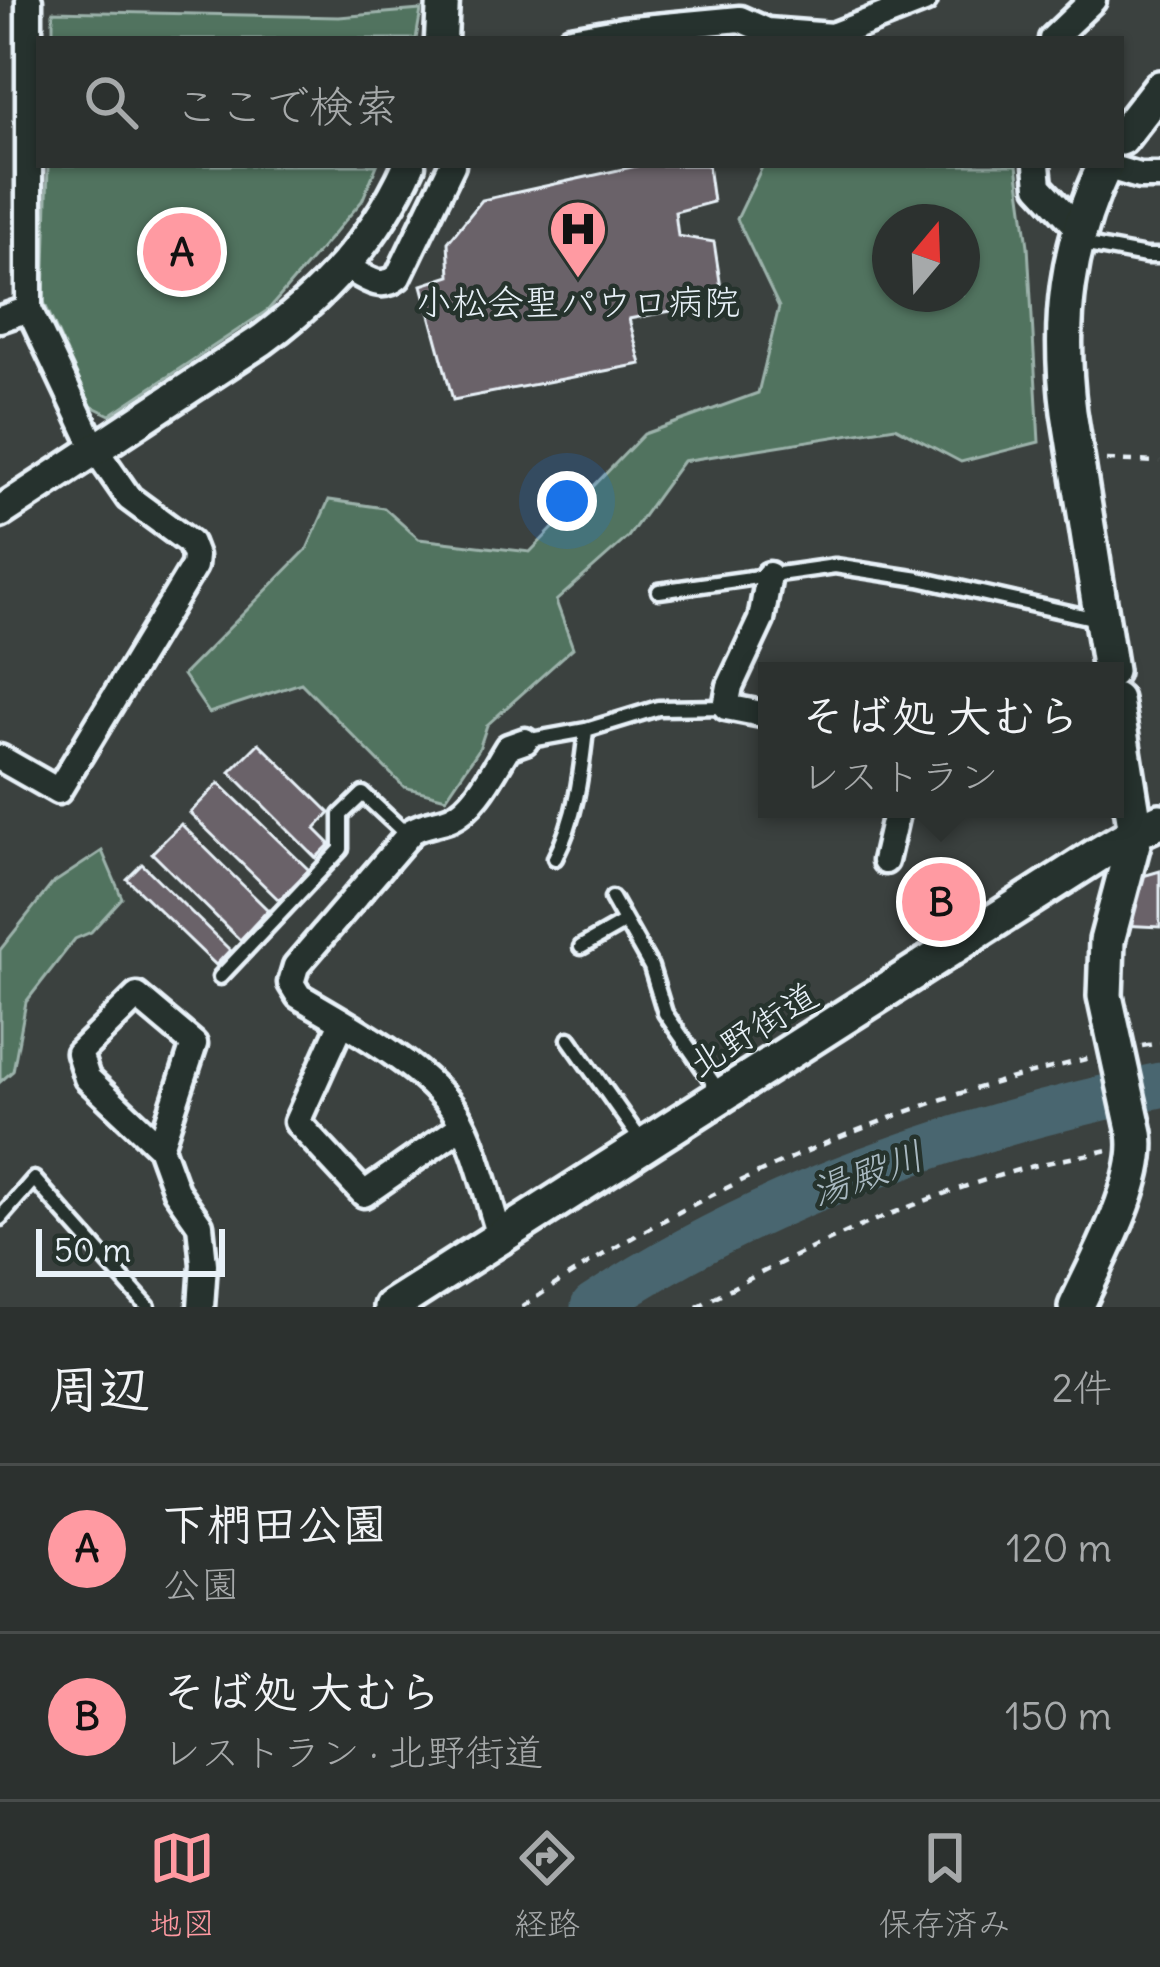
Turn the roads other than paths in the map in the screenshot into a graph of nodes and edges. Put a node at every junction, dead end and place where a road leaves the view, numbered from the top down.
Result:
1 (29, 0) edge
2 (442, 0) edge
3 (924, 0) edge
4 (1093, 0) edge
5 (441, 36) edge
6 (588, 36) edge
7 (832, 36) edge
8 (832, 36) edge
9 (1055, 36) edge
10 (0, 56) edge
11 (29, 56) junction
12 (1160, 88) edge
13 (1124, 134) edge
14 (407, 168) edge
15 (451, 168) edge
16 (1037, 168) edge
17 (1104, 168) edge
18 (1114, 168) edge
19 (1160, 176) edge
20 (1077, 236) junction
21 (1160, 256) edge
22 (346, 266) junction
23 (29, 309) junction
24 (0, 319) edge
25 (95, 449) junction
26 (0, 512) edge
27 (769, 575) junction
28 (659, 590) dead end
29 (1102, 620) junction
30 (1109, 662) edge
31 (726, 707) junction
32 (758, 713) edge
33 (586, 730) junction
34 (525, 741) joint
35 (0, 758) edge
36 (1124, 795) edge
37 (895, 818) edge
38 (1148, 826) edge
39 (408, 836) junction
40 (555, 858) dead end
41 (885, 860) dead end
42 (612, 898) dead end
43 (625, 922) junction
44 (581, 947) dead end
45 (220, 977) dead end
46 (342, 1022) junction
47 (568, 1039) dead end
48 (722, 1095) junction
49 (463, 1126) junction
50 (643, 1144) junction
51 (160, 1147) junction
52 (0, 1218) edge
53 (500, 1236) junction
54 (148, 1307) edge
55 (201, 1307) edge
56 (391, 1307) edge
57 (1076, 1307) edge

1 - 11 street
2 - 5 street
3 - 8 street
4 - 9 street
6 - 7 street
10 - 11 street
11 - 23 street
12 - 13 main road
14 - 22 street
15 - 22 street
16 - 20 street
17 - 20 main road
18 - 19 street
20 - 21 lane
20 - 29 main road
22 - 25 street
23 - 24 street
23 - 25 street
25 - 26 street
25 - 35 street
27 - 28 lane
27 - 29 lane
27 - 31 street
29 - 30 main road
31 - 32 street
31 - 33 lane
33 - 34 lane
33 - 40 lane
34 - 39 street
36 - 38 main road
37 - 41 street
38 - 48 main road, 北野街道
38 - 57 main road
39 - 45 lane
39 - 46 street
42 - 43 lane
43 - 44 lane
43 - 48 lane
46 - 49 street
46 - 49 street
47 - 50 lane
48 - 50 main road, 北野街道
49 - 53 street
50 - 53 main road, 北野街道
51 - 51 street
51 - 55 street
52 - 54 lane
53 - 56 main road, 北野街道

